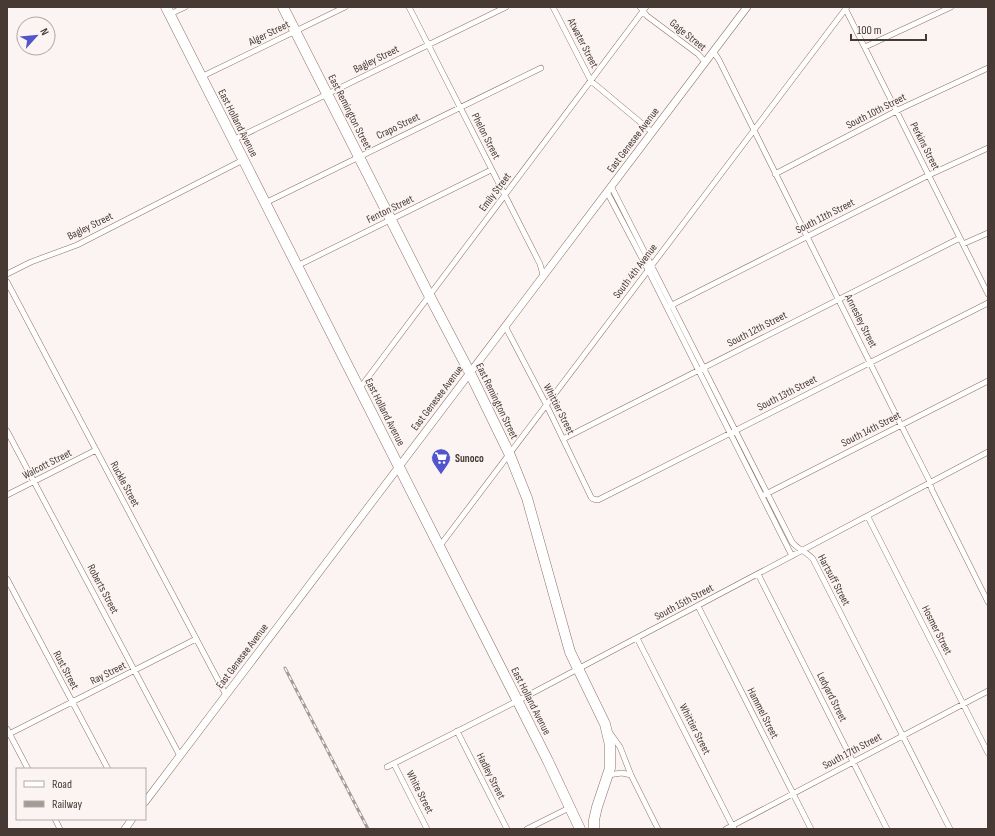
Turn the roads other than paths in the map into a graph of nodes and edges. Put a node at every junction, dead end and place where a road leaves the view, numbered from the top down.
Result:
1 (185, 7) edge
2 (283, 7) edge
3 (345, 7) edge
4 (409, 7) edge
5 (506, 7) edge
6 (553, 7) edge
7 (747, 7) edge
8 (951, 7) edge
9 (845, 8) edge
10 (643, 9) edge
11 (168, 11) edge
12 (296, 31) junction
13 (428, 44) junction
14 (865, 47) junction
15 (713, 51) junction
16 (705, 62) junction
17 (541, 68) dead end
18 (988, 68) edge
19 (202, 77) junction
20 (590, 81) junction
21 (328, 94) junction
22 (460, 107) junction
23 (897, 111) junction
24 (753, 130) junction
25 (652, 132) junction
26 (233, 140) junction
27 (988, 148) edge
28 (359, 157) junction
29 (243, 160) junction
30 (492, 170) junction
31 (775, 174) junction
32 (929, 175) junction
33 (612, 186) junction
34 (607, 192) junction
35 (504, 196) junction
36 (265, 203) junction
37 (391, 220) junction
38 (988, 232) edge
39 (807, 237) junction
40 (960, 238) junction
41 (963, 244) junction
42 (652, 265) junction
43 (297, 266) junction
44 (648, 270) junction
45 (7, 274) edge
46 (543, 276) junction
47 (7, 282) edge
48 (988, 294) edge
49 (429, 295) junction
50 (839, 300) junction
51 (988, 303) edge
52 (672, 304) junction
53 (667, 307) junction
54 (505, 326) junction
55 (870, 362) junction
56 (704, 367) junction
57 (698, 370) junction
58 (470, 373) junction
59 (988, 381) edge
60 (359, 389) junction
61 (546, 404) junction
62 (902, 425) junction
63 (7, 431) edge
64 (733, 432) junction
65 (563, 439) junction
66 (96, 450) junction
67 (988, 452) edge
68 (509, 453) junction
69 (399, 468) junction
70 (34, 481) junction
71 (930, 484) junction
72 (765, 494) junction
73 (7, 495) edge
74 (595, 500) joint
75 (868, 517) junction
76 (439, 547) junction
77 (802, 551) junction
78 (792, 556) junction
79 (758, 574) junction
80 (7, 580) edge
81 (988, 602) edge
82 (698, 606) junction
83 (637, 638) junction
84 (196, 639) junction
85 (135, 670) junction
86 (578, 670) junction
87 (988, 691) edge
88 (226, 695) junction
89 (517, 701) junction
90 (72, 702) junction
91 (963, 704) junction
92 (605, 724) junction
93 (457, 731) junction
94 (8, 733) edge
95 (903, 736) junction
96 (988, 753) edge
97 (180, 756) junction
98 (853, 762) junction
99 (394, 764) junction
100 (387, 767) dead end
101 (27, 768) edge
102 (107, 768) edge
103 (608, 775) junction
104 (631, 776) junction
105 (793, 794) junction
106 (146, 801) edge
107 (570, 808) junction
108 (56, 820) edge
109 (131, 820) edge
110 (734, 827) edge
111 (60, 829) edge
112 (124, 829) edge
113 (427, 829) edge
114 (507, 829) edge
115 (527, 829) edge
116 (580, 829) edge
117 (594, 829) edge
118 (658, 829) edge
119 (726, 829) edge
120 (811, 829) edge
121 (887, 829) edge
122 (950, 829) edge

1 - 11 street
2 - 12 highway, East Remington Street
3 - 12 street, Alger Street
4 - 13 street, Phelon Street
5 - 13 street, Bagley Street
6 - 20 street, Atwater Street
7 - 15 main road, East Genesee Avenue
8 - 14 street
9 - 14 street, Perkins Street
9 - 24 street, South 4th Avenue
10 - 16 street, Gage Street
10 - 20 street, Emily Street
11 - 19 highway, East Holland Avenue
12 - 19 street, Alger Street
12 - 21 highway, East Remington Street
13 - 21 street, Bagley Street
13 - 22 street, Phelon Street
14 - 23 street, Perkins Street
15 - 16 main road, East Genesee Avenue
15 - 24 street, Annesley Street
16 - 25 main road, East Genesee Avenue
17 - 22 street, Crapo Street
18 - 23 street, South 10th Street
19 - 26 highway, East Holland Avenue
20 - 25 street, Atwater Street
20 - 35 street, Emily Street
21 - 26 street, Bagley Street
21 - 28 highway, East Remington Street
22 - 28 street, Crapo Street
22 - 30 street, Phelon Street
23 - 31 street, South 10th Street
23 - 32 street, Perkins Street
24 - 31 street, Annesley Street
24 - 42 street, South 4th Avenue
25 - 33 main road, East Genesee Avenue
26 - 29 highway, East Holland Avenue
27 - 32 street, South 11th Street
28 - 36 street, Crapo Street
28 - 37 highway, East Remington Street
29 - 36 highway, East Holland Avenue
29 - 45 street, Bagley Street
30 - 35 street, Phelon Street
30 - 37 street, Fenton Street
31 - 39 street, Annesley Street
32 - 39 street, South 11th Street
32 - 40 street, Perkins Street
33 - 34 main road, East Genesee Avenue
33 - 42 street, Hartsuff Street
34 - 44 street, Hartsuff Street
34 - 46 main road, East Genesee Avenue
35 - 46 street, Phelon Street
35 - 49 street, Emily Street
36 - 43 highway, East Holland Avenue
37 - 43 street, Fenton Street
37 - 49 highway, East Remington Street
38 - 41 street
39 - 50 street, Annesley Street
39 - 52 street, South 11th Street
40 - 41 street, Perkins Street
40 - 50 street, South 12th Street
41 - 48 street, Perkins Street
42 - 44 street, South 4th Avenue
42 - 52 street, Hartsuff Street
43 - 60 highway, East Holland Avenue
44 - 53 street, Hartsuff Street
44 - 61 street, South 4th Avenue
46 - 54 main road, East Genesee Avenue
47 - 66 street, Ruckle Street
49 - 58 highway, East Remington Street
49 - 60 street, Emily Street
50 - 55 street, Annesley Street
50 - 56 street, South 12th Street
51 - 55 street, South 13th Street
52 - 53 street
52 - 56 street, Hartsuff Street
53 - 57 street, Hartsuff Street
54 - 58 main road, East Genesee Avenue
54 - 61 street, Whittier Street
55 - 62 street, Annesley Street
55 - 64 street, South 13th Street
56 - 57 street, South 12th Street
56 - 64 street, Hartsuff Street
57 - 64 street, Hartsuff Street
57 - 65 street, South 12th Street
58 - 68 highway, East Remington Street
58 - 69 main road, East Genesee Avenue
59 - 62 street, South 14th Street
60 - 69 highway, East Holland Avenue
61 - 65 street, Whittier Street
61 - 68 street, South 4th Avenue
62 - 71 street, Annesley Street
62 - 72 street, South 14th Street
63 - 70 street, Roberts Street
64 - 72 street, Hartsuff Street
64 - 74 street, South 13th Street
65 - 74 street, Whittier Street
66 - 70 street, Walcott Street
66 - 84 street, Ruckle Street
67 - 71 street, South 15th Street
68 - 76 street, South 4th Avenue
68 - 86 highway, East Remington Street
69 - 76 highway, East Holland Avenue
69 - 88 main road, East Genesee Avenue
70 - 73 street, Walcott Street
70 - 85 street, Roberts Street
71 - 75 street, South 15th Street
71 - 81 street, Annesley Street
72 - 77 street, Hartsuff Street
72 - 78 street, Hartsuff Street
75 - 77 street, South 15th Street
75 - 91 street, Hosmer Street
76 - 89 highway, East Holland Avenue
77 - 78 street, South 15th Street
77 - 95 street, Hartsuff Street
78 - 79 street, South 15th Street
79 - 82 street, South 15th Street
79 - 98 street, Ledyard Street
80 - 90 street, Rust Street
82 - 83 street, South 15th Street
82 - 105 street, Hammel Street
83 - 86 street, South 15th Street
83 - 110 street, Whittier Street
84 - 85 street, Ray Street
84 - 88 street, Ruckle Street
85 - 90 street, Ray Street
85 - 97 street, Roberts Street
86 - 89 street, South 15th Street
86 - 92 highway, East Remington Street
87 - 91 street, South 17th Street
88 - 97 main road, East Genesee Avenue
89 - 93 street, South 15th Street
89 - 107 highway, East Holland Avenue
90 - 94 street, Ray Street
90 - 102 street, Rust Street
91 - 95 street, South 17th Street
91 - 96 street, Hosmer Street
92 - 103 highway, East Remington Street
92 - 104 street
93 - 99 street, South 15th Street
93 - 114 street, Hadley Street
94 - 101 street
95 - 98 street, South 17th Street
95 - 122 street, Hartsuff Street
97 - 106 main road, East Genesee Avenue
98 - 105 street, South 17th Street
98 - 121 street, Ledyard Street
99 - 100 street, South 15th Street
99 - 113 street, White Street
103 - 104 street
103 - 117 highway, East Remington Street
104 - 118 street
105 - 110 street, South 17th Street
105 - 120 street, Hammel Street
107 - 115 street
107 - 116 highway, East Holland Avenue
108 - 111 street
109 - 112 main road
110 - 119 street, South 17th Street

